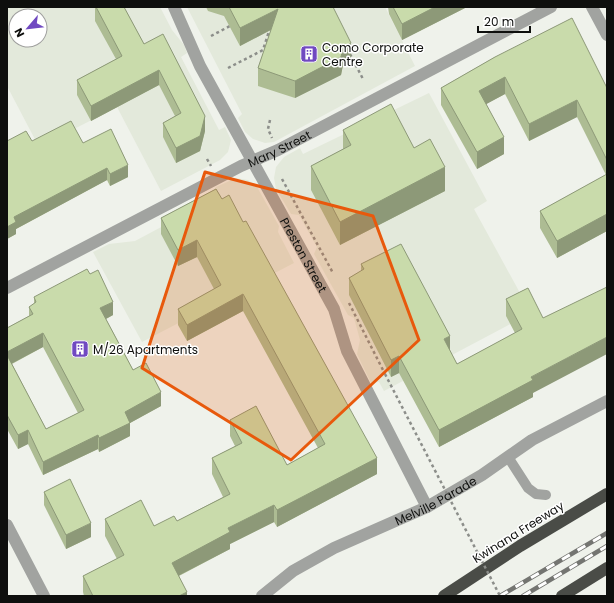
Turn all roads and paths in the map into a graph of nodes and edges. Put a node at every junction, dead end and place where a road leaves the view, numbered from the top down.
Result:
1 (174, 7) edge
2 (551, 7) edge
3 (592, 7) edge
4 (230, 26) edge
5 (271, 26) edge
6 (607, 35) edge
7 (211, 36) dead end
8 (264, 45) junction
9 (271, 47) edge
10 (347, 48) edge
11 (228, 68) dead end
12 (363, 79) dead end
13 (252, 162) junction
14 (282, 179) dead end
15 (334, 275) dead end
16 (7, 288) edge
17 (334, 309) junction
18 (607, 401) edge
19 (508, 457) junction
20 (607, 494) edge
21 (546, 495) dead end
22 (427, 507) junction
23 (7, 525) edge
24 (607, 568) edge
25 (44, 596) edge
26 (262, 596) edge
27 (444, 596) edge
28 (500, 596) edge
29 (562, 596) edge

1 - 13 street, Preston Street
2 - 13 street, Mary Street
3 - 6 street
4 - 7 path
5 - 8 path
8 - 9 path
8 - 11 path
10 - 12 path
13 - 16 street, Mary Street
13 - 17 street, Preston Street
14 - 15 path
17 - 22 street, Preston Street
17 - 28 path, bridge
18 - 19 street, Melville Parade
19 - 21 lane
19 - 22 street, Melville Parade
20 - 27 highway, Kwinana Freeway
22 - 26 street, Melville Parade
23 - 25 street
24 - 29 highway

